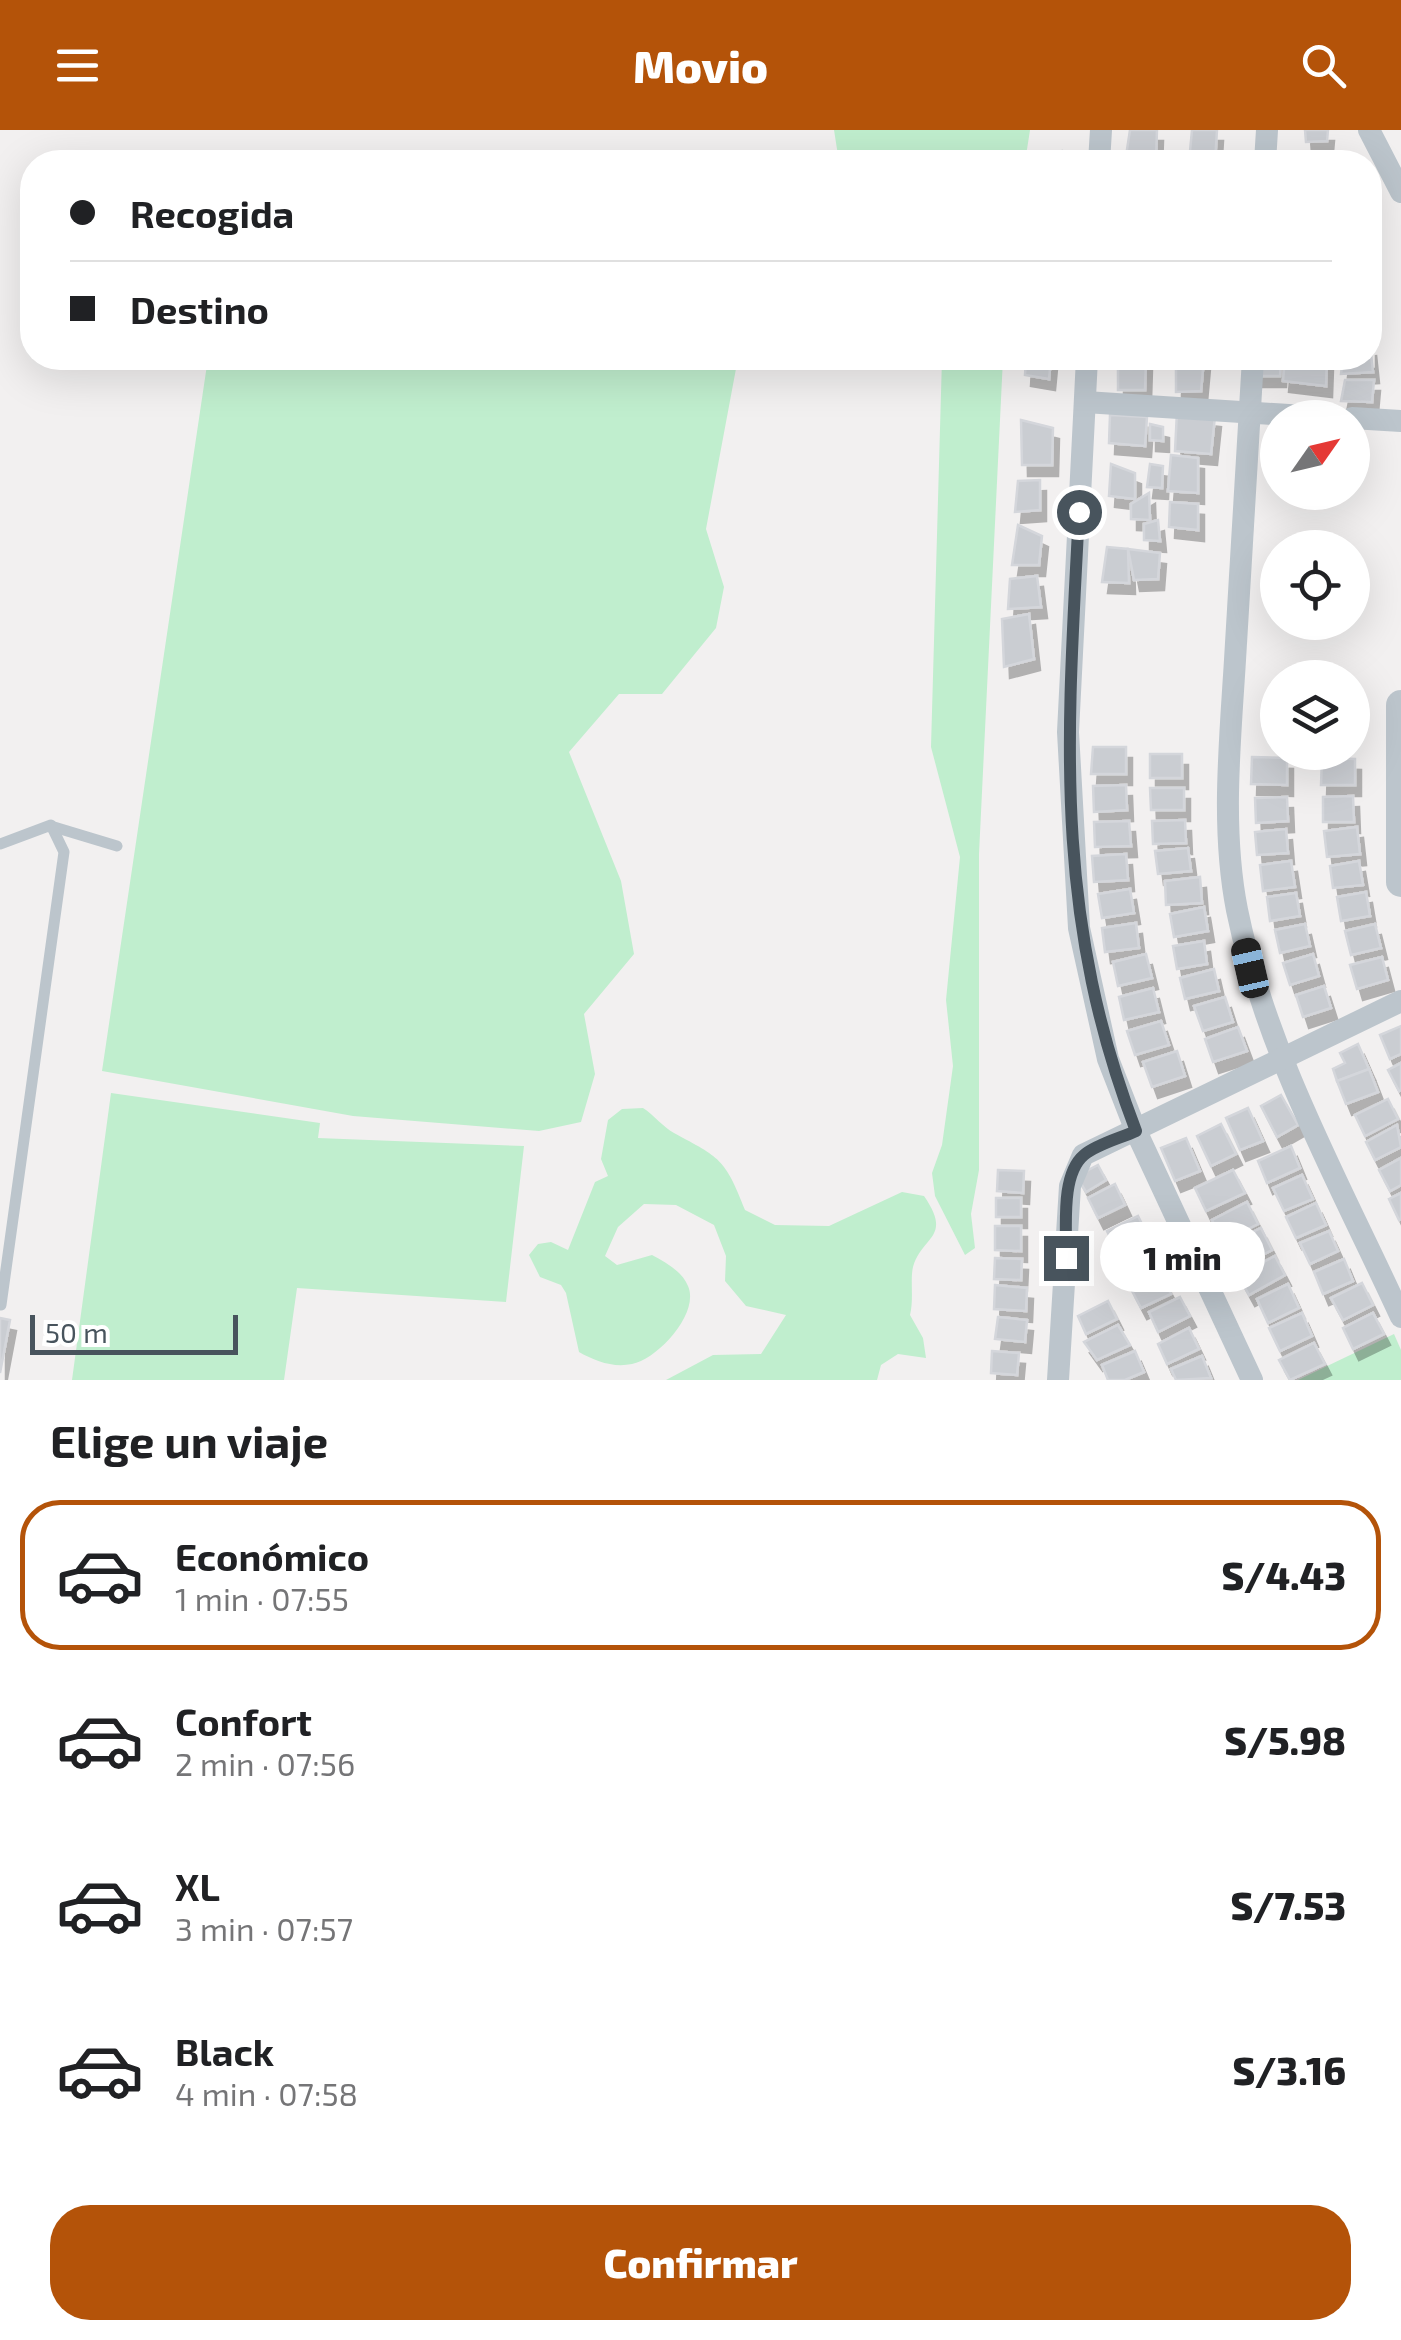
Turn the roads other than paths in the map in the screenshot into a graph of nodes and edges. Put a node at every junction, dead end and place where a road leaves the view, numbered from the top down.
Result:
1 (1382, 155) edge
2 (1401, 192) edge
3 (1086, 370) edge
4 (1252, 370) edge
5 (1085, 402) junction
6 (1250, 414) junction
7 (1260, 414) edge
8 (1370, 419) edge
9 (1401, 421) edge
10 (1401, 705) edge
11 (50, 826) junction
12 (81, 836) junction
13 (0, 844) edge
14 (116, 846) dead end
15 (64, 852) junction
16 (1401, 882) edge
17 (1401, 1000) edge
18 (1283, 1059) junction
19 (1136, 1131) junction
20 (0, 1305) edge
21 (1401, 1317) edge
22 (1061, 1375) edge
23 (1252, 1380) edge

1 - 2 street
3 - 5 street
4 - 6 street
5 - 6 street
5 - 19 street
6 - 7 street
6 - 18 street
8 - 9 street
10 - 16 street
11 - 12 lane
11 - 13 lane
11 - 15 lane
12 - 14 lane
12 - 15 lane
15 - 20 lane
17 - 18 street
18 - 19 street
18 - 21 street
19 - 22 street
19 - 23 street

